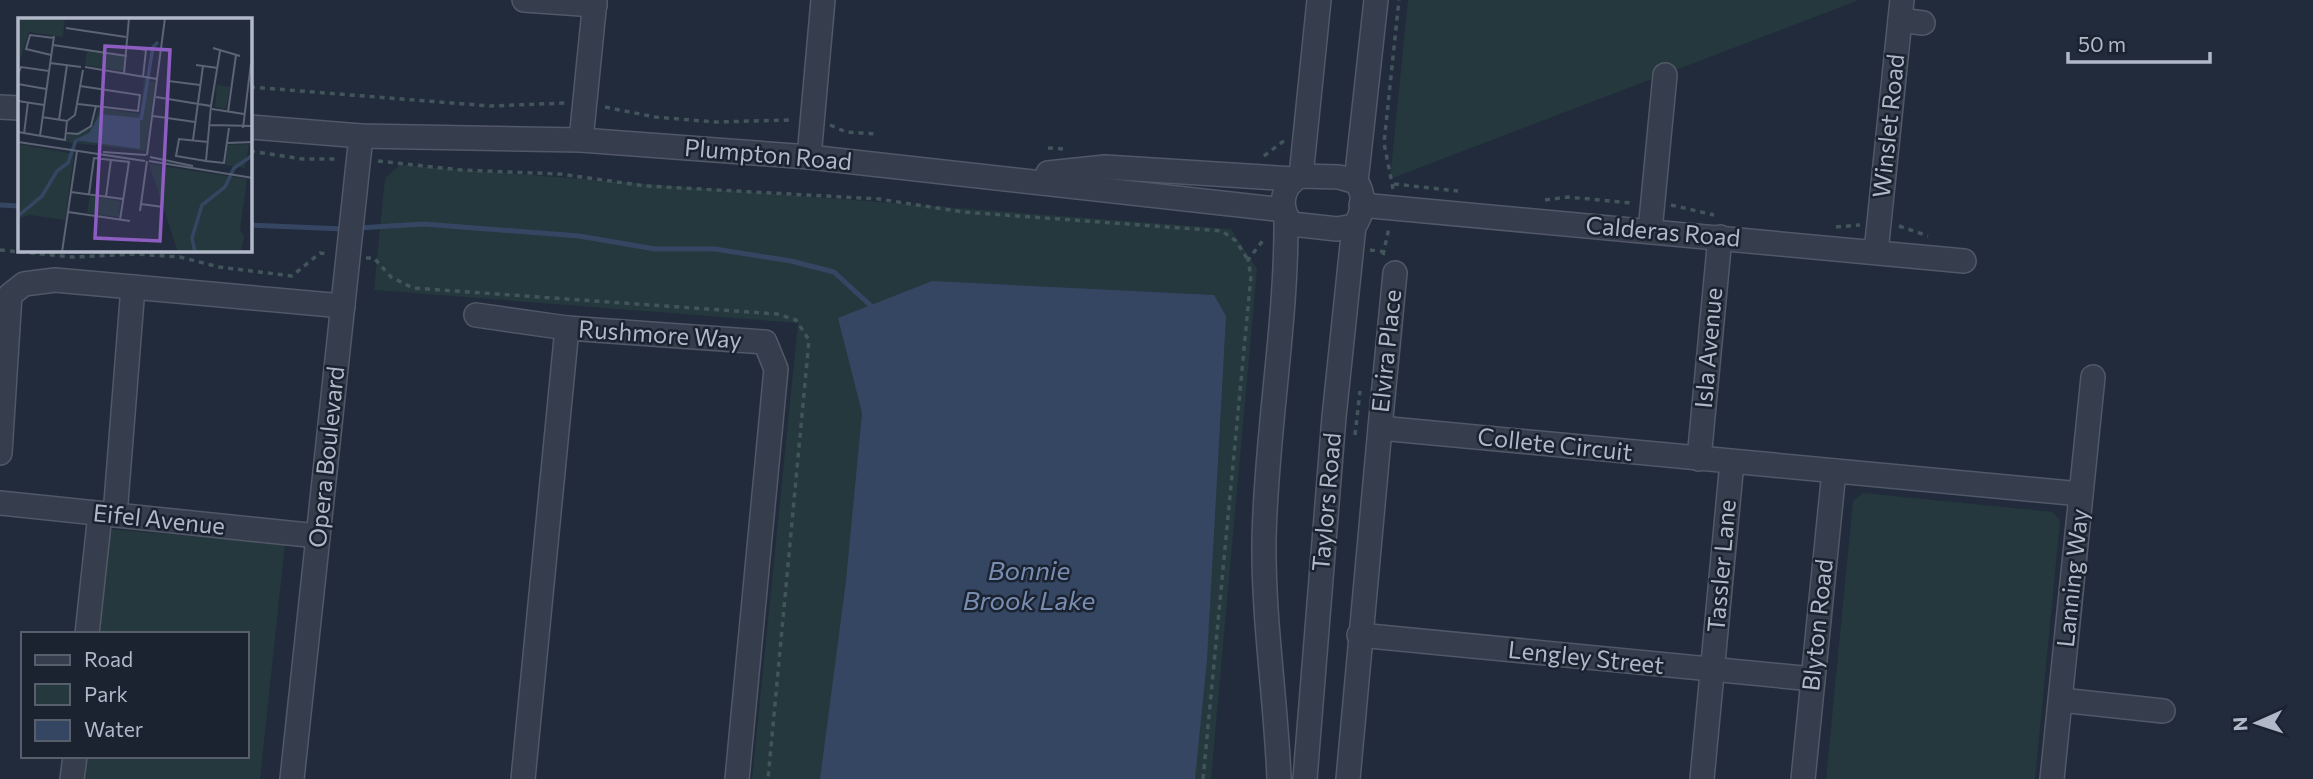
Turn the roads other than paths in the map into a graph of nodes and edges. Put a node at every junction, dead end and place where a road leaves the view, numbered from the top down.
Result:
1 (524, 0) edge
2 (823, 0) edge
3 (1319, 0) edge
4 (1376, 0) edge
5 (595, 2) edge
6 (1908, 14) edge
7 (1665, 75) dead end
8 (0, 107) edge
9 (18, 108) edge
10 (252, 127) edge
11 (361, 136) junction
12 (581, 140) junction
13 (809, 157) junction
14 (1297, 177) junction
15 (1003, 178) junction
16 (1356, 182) junction
17 (1285, 213) junction
18 (1358, 216) junction
19 (1719, 226) junction
20 (1650, 231) junction
21 (1876, 252) junction
22 (1964, 261) dead end
23 (1395, 273) dead end
24 (133, 287) junction
25 (343, 306) junction
26 (476, 315) dead end
27 (567, 328) junction
28 (2093, 377) dead end
29 (1380, 428) junction
30 (0, 453) edge
31 (1699, 459) junction
32 (1732, 462) junction
33 (1834, 471) junction
34 (2081, 494) junction
35 (0, 503) edge
36 (108, 514) junction
37 (318, 536) junction
38 (88, 632) edge
39 (1359, 635) junction
40 (1713, 670) junction
41 (1813, 679) junction
42 (2061, 700) junction
43 (2163, 711) dead end
44 (75, 758) edge
45 (72, 779) edge
46 (292, 779) edge
47 (523, 779) edge
48 (737, 779) edge
49 (1279, 779) edge
50 (1305, 779) edge
51 (1348, 779) edge
52 (1702, 779) edge
53 (1803, 779) edge
54 (2052, 779) edge

1 - 5 street
2 - 13 street
3 - 14 street
4 - 16 street
5 - 12 street
6 - 21 street, Winslet Road
7 - 20 street
8 - 9 street
10 - 11 street, Plumpton Road
11 - 12 street, Plumpton Road
11 - 25 street, Opera Boulevard
12 - 13 street, Plumpton Road
13 - 15 street, Plumpton Road
14 - 15 street
14 - 16 street
14 - 17 street
15 - 17 street, Plumpton Road
16 - 18 street
17 - 18 street
17 - 49 street
18 - 20 street, Calderas Road
18 - 50 street, Taylors Road
19 - 20 street, Calderas Road
19 - 21 street, Calderas Road
19 - 31 street, Isla Avenue
21 - 22 street, Calderas Road
23 - 29 street, Elvira Place
24 - 25 street
24 - 30 street
24 - 36 street
25 - 37 street, Opera Boulevard
26 - 27 street
27 - 47 street, Rushmore Way
27 - 48 street, Rushmore Way
28 - 34 street, Lanning Way
29 - 31 street, Collete Circuit
29 - 39 street
31 - 32 street, Collete Circuit
32 - 33 street, Collete Circuit
32 - 40 street, Tassler Lane
33 - 34 street, Collete Circuit
33 - 41 street, Blyton Road
34 - 42 street, Lanning Way
35 - 36 street, Eifel Avenue
36 - 37 street, Eifel Avenue
36 - 38 street
37 - 46 street, Opera Boulevard
39 - 40 street, Lengley Street
39 - 51 street
40 - 41 street, Lengley Street
40 - 52 street, Tassler Lane
41 - 53 street, Blyton Road
42 - 43 street
42 - 54 street, Lanning Way
44 - 45 street

